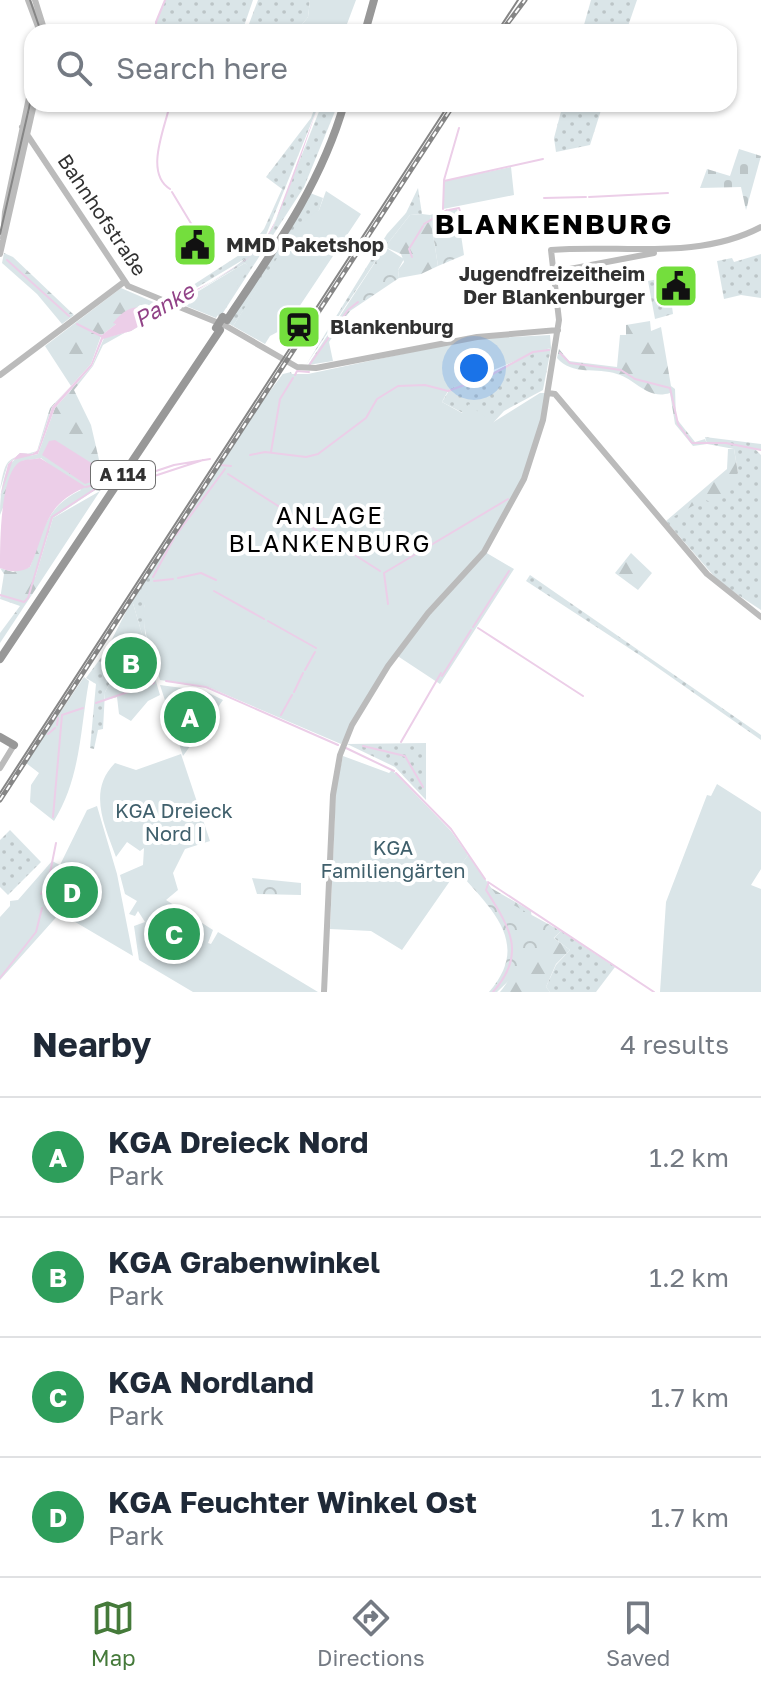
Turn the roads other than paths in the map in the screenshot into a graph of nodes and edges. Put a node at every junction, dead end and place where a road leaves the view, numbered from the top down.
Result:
1 (28, 0) edge
2 (35, 0) edge
3 (372, 0) edge
4 (38, 24) edge
5 (40, 24) edge
6 (365, 24) edge
7 (28, 112) edge
8 (31, 112) edge
9 (339, 112) edge
10 (25, 129) junction
11 (23, 140) junction
12 (37, 146) junction
13 (761, 227) edge
14 (669, 249) junction
15 (0, 254) edge
16 (554, 272) junction
17 (124, 282) junction
18 (218, 329) junction
19 (558, 330) junction
20 (0, 375) edge
21 (548, 393) junction
22 (761, 617) edge
23 (2, 647) edge
24 (0, 659) edge
25 (0, 737) edge
26 (14, 745) joint
27 (0, 768) edge
28 (324, 992) edge

1 - 4 main road
2 - 5 main road
3 - 6 highway
7 - 10 main road
8 - 10 main road
9 - 18 highway, A 114, bridge
10 - 11 main road
10 - 12 main road, Bahnhofstraße
11 - 12 main road, Bahnhofstraße
11 - 15 main road
12 - 17 main road, Bahnhofstraße
13 - 14 main road
14 - 16 main road
14 - 16 main road
16 - 19 main road
17 - 19 main road, Bahnhofstraße
17 - 20 main road
18 - 23 highway, A 114
18 - 24 highway, A 114
19 - 21 main road
21 - 22 main road
21 - 28 main road
25 - 26 highway
26 - 27 main road

